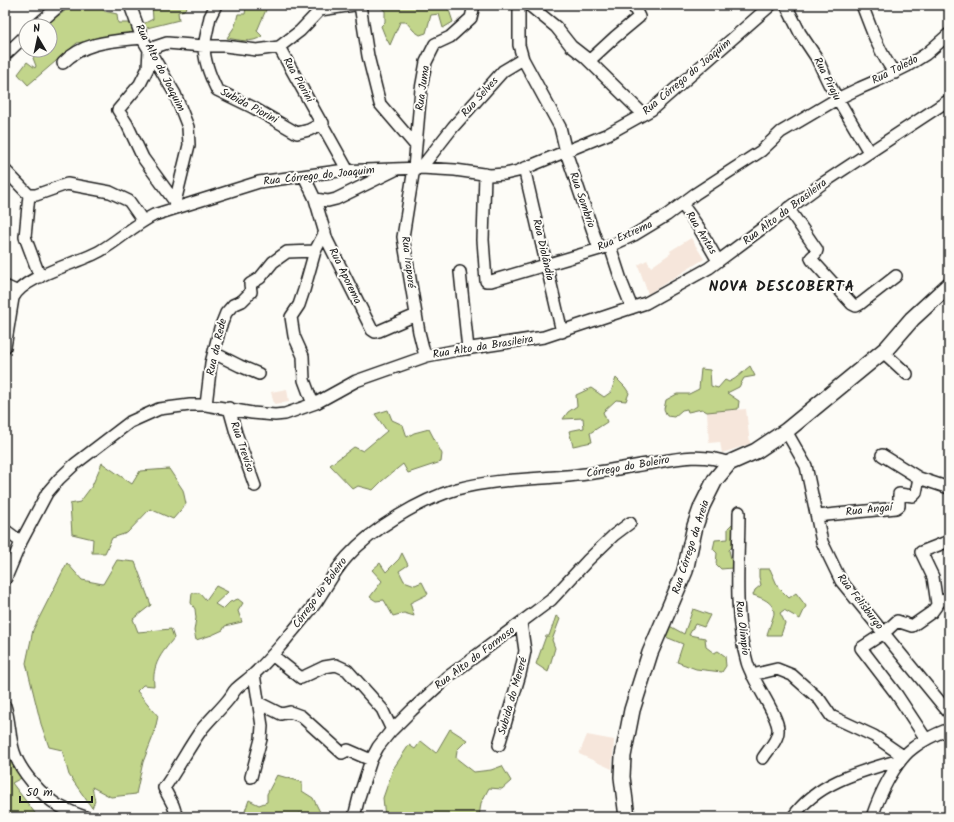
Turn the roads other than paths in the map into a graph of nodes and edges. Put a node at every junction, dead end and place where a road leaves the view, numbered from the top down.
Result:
1 (60, 5) edge
2 (130, 5) edge
3 (216, 5) edge
4 (354, 5) edge
5 (360, 5) edge
6 (474, 5) edge
7 (518, 5) edge
8 (529, 5) edge
9 (633, 5) edge
10 (771, 5) edge
11 (786, 5) edge
12 (862, 5) edge
13 (45, 18) edge
14 (949, 34) edge
15 (142, 38) junction
16 (18, 43) edge
17 (204, 46) junction
18 (279, 48) junction
19 (149, 49) junction
20 (5, 55) edge
21 (523, 58) junction
22 (589, 61) junction
23 (63, 63) dead end
24 (894, 72) junction
25 (837, 99) junction
26 (949, 100) edge
27 (643, 114) junction
28 (322, 123) junction
29 (416, 146) junction
30 (566, 152) junction
31 (869, 152) junction
32 (399, 168) junction
33 (417, 168) junction
34 (524, 168) junction
35 (5, 170) edge
36 (348, 171) junction
37 (485, 174) junction
38 (304, 176) junction
39 (29, 195) junction
40 (315, 199) junction
41 (682, 204) junction
42 (175, 205) junction
43 (788, 208) junction
44 (143, 221) junction
45 (324, 232) junction
46 (610, 246) junction
47 (599, 249) junction
48 (315, 251) junction
49 (718, 261) junction
50 (546, 265) junction
51 (460, 272) dead end
52 (896, 276) dead end
53 (40, 277) junction
54 (949, 285) edge
55 (5, 286) edge
56 (16, 292) junction
57 (632, 308) junction
58 (416, 315) junction
59 (562, 332) junction
60 (5, 347) edge
61 (468, 348) junction
62 (882, 351) junction
63 (214, 353) junction
64 (425, 356) junction
65 (259, 374) dead end
66 (907, 374) dead end
67 (313, 404) junction
68 (206, 405) junction
69 (229, 408) junction
70 (786, 431) junction
71 (882, 455) dead end
72 (729, 463) junction
73 (919, 478) junction
74 (255, 486) dead end
75 (949, 488) edge
76 (739, 512) dead end
77 (817, 516) junction
78 (630, 523) dead end
79 (5, 530) edge
80 (949, 541) edge
81 (22, 542) junction
82 (5, 580) edge
83 (949, 599) edge
84 (937, 604) junction
85 (521, 623) junction
86 (884, 633) junction
87 (272, 655) junction
88 (254, 674) junction
89 (752, 675) junction
90 (259, 703) junction
91 (5, 706) edge
92 (949, 712) edge
93 (949, 729) edge
94 (392, 730) junction
95 (926, 739) junction
96 (499, 746) dead end
97 (763, 758) dead end
98 (902, 758) junction
99 (371, 760) junction
100 (250, 777) dead end
101 (85, 817) edge
102 (176, 817) edge
103 (354, 817) edge
104 (627, 817) edge
105 (793, 817) edge
106 (872, 817) edge

1 - 13 street
2 - 15 street, Rua Alto do Joaquim
3 - 17 street
4 - 18 street, Rua Piorini
5 - 29 street
6 - 29 street, Rua Juma
7 - 21 street, Rua Sombrio
8 - 22 street
9 - 22 street
10 - 27 street, Rua Córrego do Joaquim
11 - 25 street, Rua Piraju
12 - 24 street
14 - 24 street, Rua Toledo
15 - 19 street, Rua Alto do Joaquim
15 - 23 street
16 - 20 street
17 - 18 street
17 - 19 street
17 - 28 street, Subida Piorini
18 - 28 street, Rua Piorini
19 - 42 street, Rua Alto do Joaquim
19 - 42 street
21 - 30 street, Rua Sombrio
21 - 33 street, Rua Selves
22 - 27 street
24 - 25 street, Rua Toledo
25 - 31 street, Rua Piraju
25 - 41 street, Rua Extrema
26 - 31 street, Rua Alto da Brasileira
27 - 30 street, Rua Córrego do Joaquim
28 - 36 street, Rua Piorini
29 - 33 street, Rua Juma
30 - 34 street, Rua Córrego do Joaquim
30 - 47 street, Rua Sombrio
31 - 43 street, Rua Alto da Brasileira
32 - 33 street, Rua Córrego do Joaquim
32 - 36 street, Rua Córrego do Joaquim
32 - 40 street
33 - 37 street, Rua Córrego do Joaquim
33 - 58 street, Rua Iraporé
34 - 37 street, Rua Córrego do Joaquim
34 - 50 street, Rua Diolândia
35 - 39 street
36 - 38 street, Rua Córrego do Joaquim
37 - 50 street, Rua Extrema
38 - 40 street, Rua Aporema
38 - 42 street, Rua Córrego do Joaquim
39 - 44 street
39 - 53 street
40 - 45 street, Rua Aporema
41 - 46 street, Rua Extrema
41 - 49 street, Rua Antas
42 - 44 street, Rua Córrego do Joaquim
43 - 49 street, Rua Alto da Brasileira
43 - 52 street
44 - 53 street, Rua Córrego do Joaquim
45 - 48 street
45 - 58 street, Rua Aporema
46 - 47 street, Rua Extrema
46 - 57 street
47 - 50 street, Rua Extrema
48 - 63 street, Rua da Rede
48 - 67 street
49 - 57 street, Rua Alto da Brasileira
50 - 59 street, Rua Diolândia
51 - 61 street
53 - 56 street, Rua Córrego do Joaquim
54 - 62 street, Rua Córrego da Areia
55 - 56 street
56 - 60 street
57 - 59 street, Rua Alto da Brasileira
58 - 64 street, Rua Iraporé
59 - 61 street, Rua Alto da Brasileira
61 - 64 street, Rua Alto da Brasileira
62 - 66 street
62 - 70 street, Rua Córrego da Areia
63 - 65 street
63 - 68 street, Rua da Rede
64 - 67 street, Rua Alto da Brasileira
67 - 69 street, Rua Alto da Brasileira
68 - 69 street, Rua Alto da Brasileira
68 - 81 street, Rua Alto da Brasileira
69 - 74 street, Rua Treviso
70 - 72 street, Rua Córrego da Areia
70 - 77 street, Rua Felisburgo
71 - 73 street
72 - 87 street, Córrego do Boleiro
72 - 104 street, Rua Córrego da Areia
73 - 75 street
73 - 77 street, Rua Angaí
76 - 89 street, Rua Olímpio
77 - 86 street, Rua Felisburgo
78 - 85 street, Rua Alto do Formoso
79 - 81 street
80 - 84 street
81 - 82 street, Rua Alto da Brasileira
83 - 84 street
84 - 86 street
85 - 94 street, Rua Alto do Formoso
85 - 96 street, Subida do Mereré
86 - 92 street, Rua Felisburgo
86 - 95 street
87 - 88 street, Córrego do Boleiro
87 - 94 street
88 - 90 street
88 - 102 street, Córrego do Boleiro
89 - 97 street, Rua Olímpio
89 - 98 street
90 - 99 street
90 - 100 street
91 - 101 street
93 - 95 street
94 - 99 street, Rua Alto do Formoso
95 - 98 street
98 - 105 street
98 - 106 street
99 - 103 street, Rua Alto do Formoso

